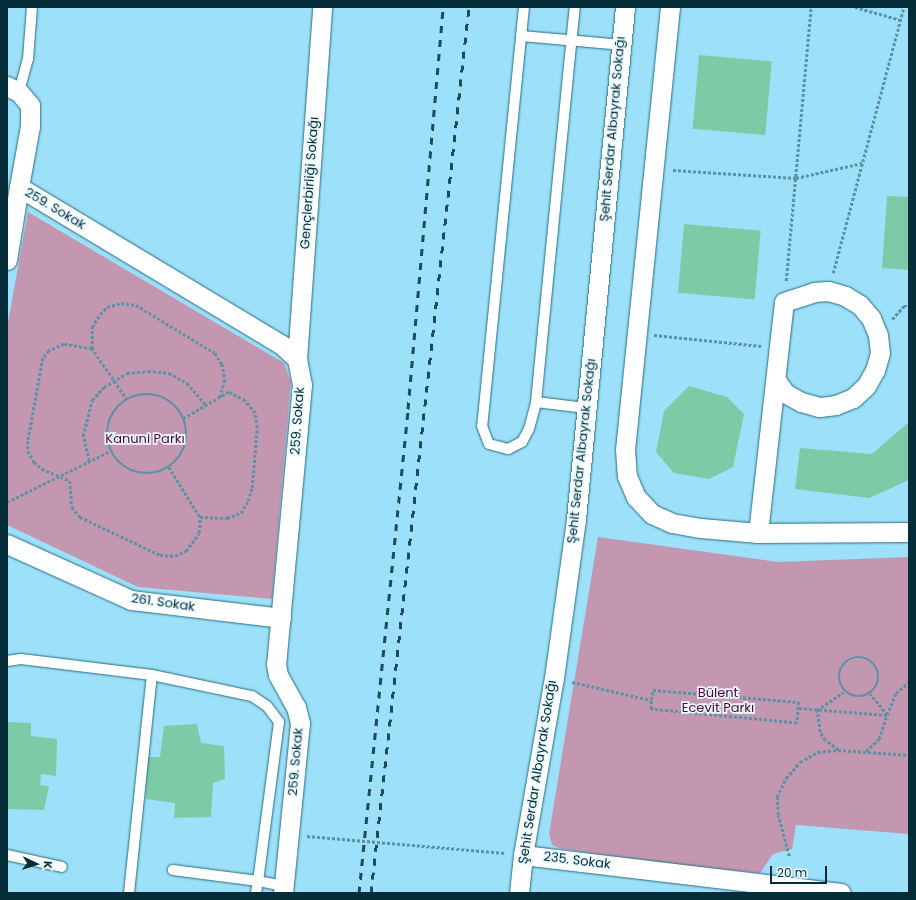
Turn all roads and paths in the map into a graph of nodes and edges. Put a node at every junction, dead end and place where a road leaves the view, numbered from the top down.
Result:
1 (32, 7) edge
2 (322, 7) edge
3 (524, 7) edge
4 (575, 7) edge
5 (625, 7) edge
6 (670, 7) edge
7 (811, 7) edge
8 (855, 7) edge
9 (904, 7) edge
10 (901, 20) junction
11 (521, 36) junction
12 (571, 40) junction
13 (621, 45) junction
14 (13, 89) edge
15 (862, 163) junction
16 (654, 168) junction
17 (796, 178) junction
18 (19, 187) junction
19 (7, 260) edge
20 (828, 292) junction
21 (784, 302) junction
22 (636, 334) junction
23 (779, 348) junction
24 (92, 349) junction
25 (298, 359) junction
26 (113, 380) junction
27 (776, 380) junction
28 (220, 398) junction
29 (127, 400) junction
30 (536, 402) junction
31 (206, 405) junction
32 (586, 408) junction
33 (183, 419) junction
34 (110, 451) junction
35 (89, 461) junction
36 (169, 467) junction
37 (62, 475) junction
38 (7, 502) edge
39 (200, 517) junction
40 (909, 532) edge
41 (758, 533) junction
42 (7, 544) edge
43 (281, 618) junction
44 (7, 661) edge
45 (152, 675) junction
46 (554, 678) junction
47 (909, 682) edge
48 (844, 692) junction
49 (870, 694) junction
50 (651, 700) junction
51 (799, 708) junction
52 (817, 710) junction
53 (887, 715) junction
54 (838, 750) junction
55 (866, 751) junction
56 (909, 755) edge
57 (290, 835) junction
58 (7, 855) edge
59 (523, 855) junction
60 (789, 856) dead end
61 (62, 867) dead end
62 (173, 870) dead end
63 (258, 881) junction
64 (284, 890) edge
65 (129, 893) edge
66 (256, 893) edge
67 (519, 893) edge
68 (834, 893) edge

1 - 14 lane
2 - 25 street, Gençlerbirliği Sokağı
3 - 11 lane
4 - 12 lane
5 - 13 street, Şehit Serdar Albayrak Sokağı
6 - 16 street
7 - 17 path
8 - 10 path
9 - 10 path
10 - 15 path
11 - 12 lane
11 - 30 lane
12 - 13 lane
12 - 30 lane
13 - 32 street, Şehit Serdar Albayrak Sokağı
14 - 18 street, 259. Sokak
15 - 17 path
15 - 20 path
16 - 17 path
16 - 22 street
17 - 21 path
18 - 19 street
18 - 25 street, 259. Sokak
20 - 21 street
20 - 27 street
21 - 23 street
22 - 23 path
22 - 41 street
23 - 27 street
24 - 26 path
24 - 28 path
24 - 37 path
25 - 43 street, 259. Sokak
26 - 29 path
26 - 31 path
26 - 35 path
27 - 41 street
28 - 31 path
28 - 39 path
29 - 33 path
29 - 34 path
30 - 32 lane
31 - 33 path
32 - 46 street, Şehit Serdar Albayrak Sokağı
33 - 36 path
34 - 35 path
34 - 36 path
35 - 37 path
36 - 39 path
37 - 38 path
37 - 39 path
40 - 41 street
42 - 43 street, 261. Sokak
43 - 57 street, 259. Sokak
44 - 45 lane
45 - 63 lane
45 - 65 lane
46 - 50 path
46 - 59 street, Şehit Serdar Albayrak Sokağı
47 - 53 path
48 - 49 path
48 - 49 path
48 - 52 path
49 - 53 path
50 - 51 path
50 - 51 path
51 - 52 path
52 - 53 path
52 - 54 path
53 - 55 path
54 - 55 path
54 - 60 path
55 - 56 path
57 - 59 path
57 - 64 street, 259. Sokak
58 - 61 lane
59 - 67 street, Şehit Serdar Albayrak Sokağı
59 - 68 street, 235. Sokak
62 - 63 lane
63 - 64 lane
63 - 66 lane

